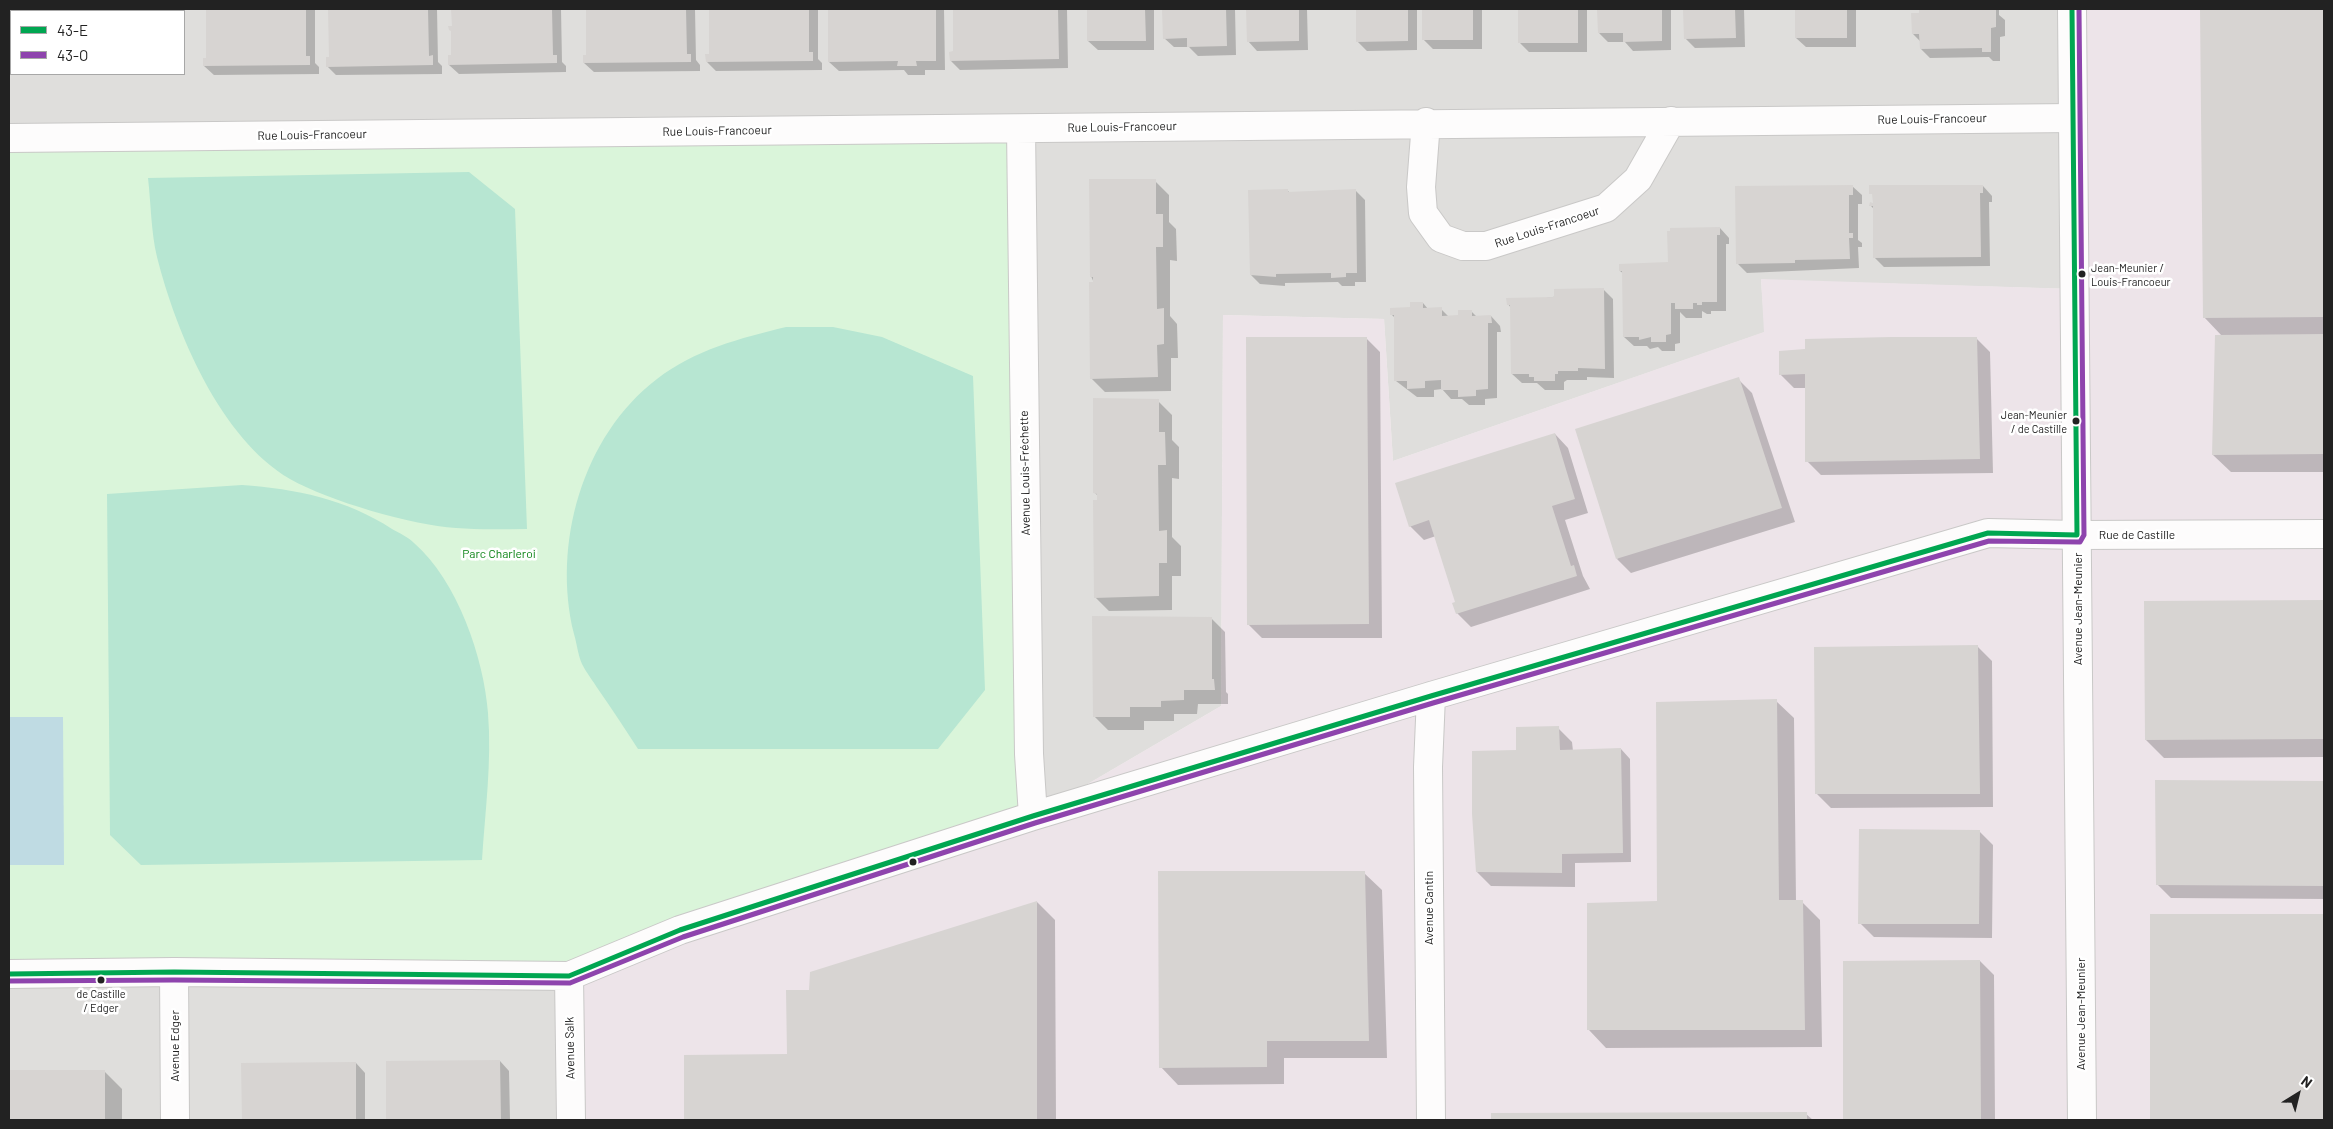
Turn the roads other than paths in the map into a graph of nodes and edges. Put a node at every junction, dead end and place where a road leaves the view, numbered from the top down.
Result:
1 (2072, 9) edge
2 (2073, 118) junction
3 (1671, 121) junction
4 (1426, 122) junction
5 (1021, 129) junction
6 (9, 138) edge
7 (2324, 534) edge
8 (2077, 536) junction
9 (1431, 696) junction
10 (1033, 816) junction
11 (174, 972) junction
12 (9, 974) edge
13 (568, 976) junction
14 (175, 1120) edge
15 (571, 1120) edge
16 (1431, 1120) edge
17 (2082, 1120) edge

1 - 2 street, Avenue Jean-Meunier
2 - 3 street, Rue Louis-Francoeur
2 - 8 street, Avenue Jean-Meunier
3 - 4 street, Rue Louis-Francoeur
3 - 4 street, Rue Louis-Francoeur
4 - 5 street, Rue Louis-Francoeur
5 - 6 street, Rue Louis-Francoeur
5 - 10 street, Avenue Louis-Fréchette
7 - 8 street, Rue de Castille
8 - 9 street, Rue de Castille
8 - 17 street, Avenue Jean-Meunier
9 - 10 street, Rue de Castille
9 - 16 street, Avenue Cantin
10 - 13 street, Rue de Castille
11 - 12 street, Rue de Castille
11 - 13 street, Rue de Castille
11 - 14 street, Avenue Edger
13 - 15 street, Avenue Salk

